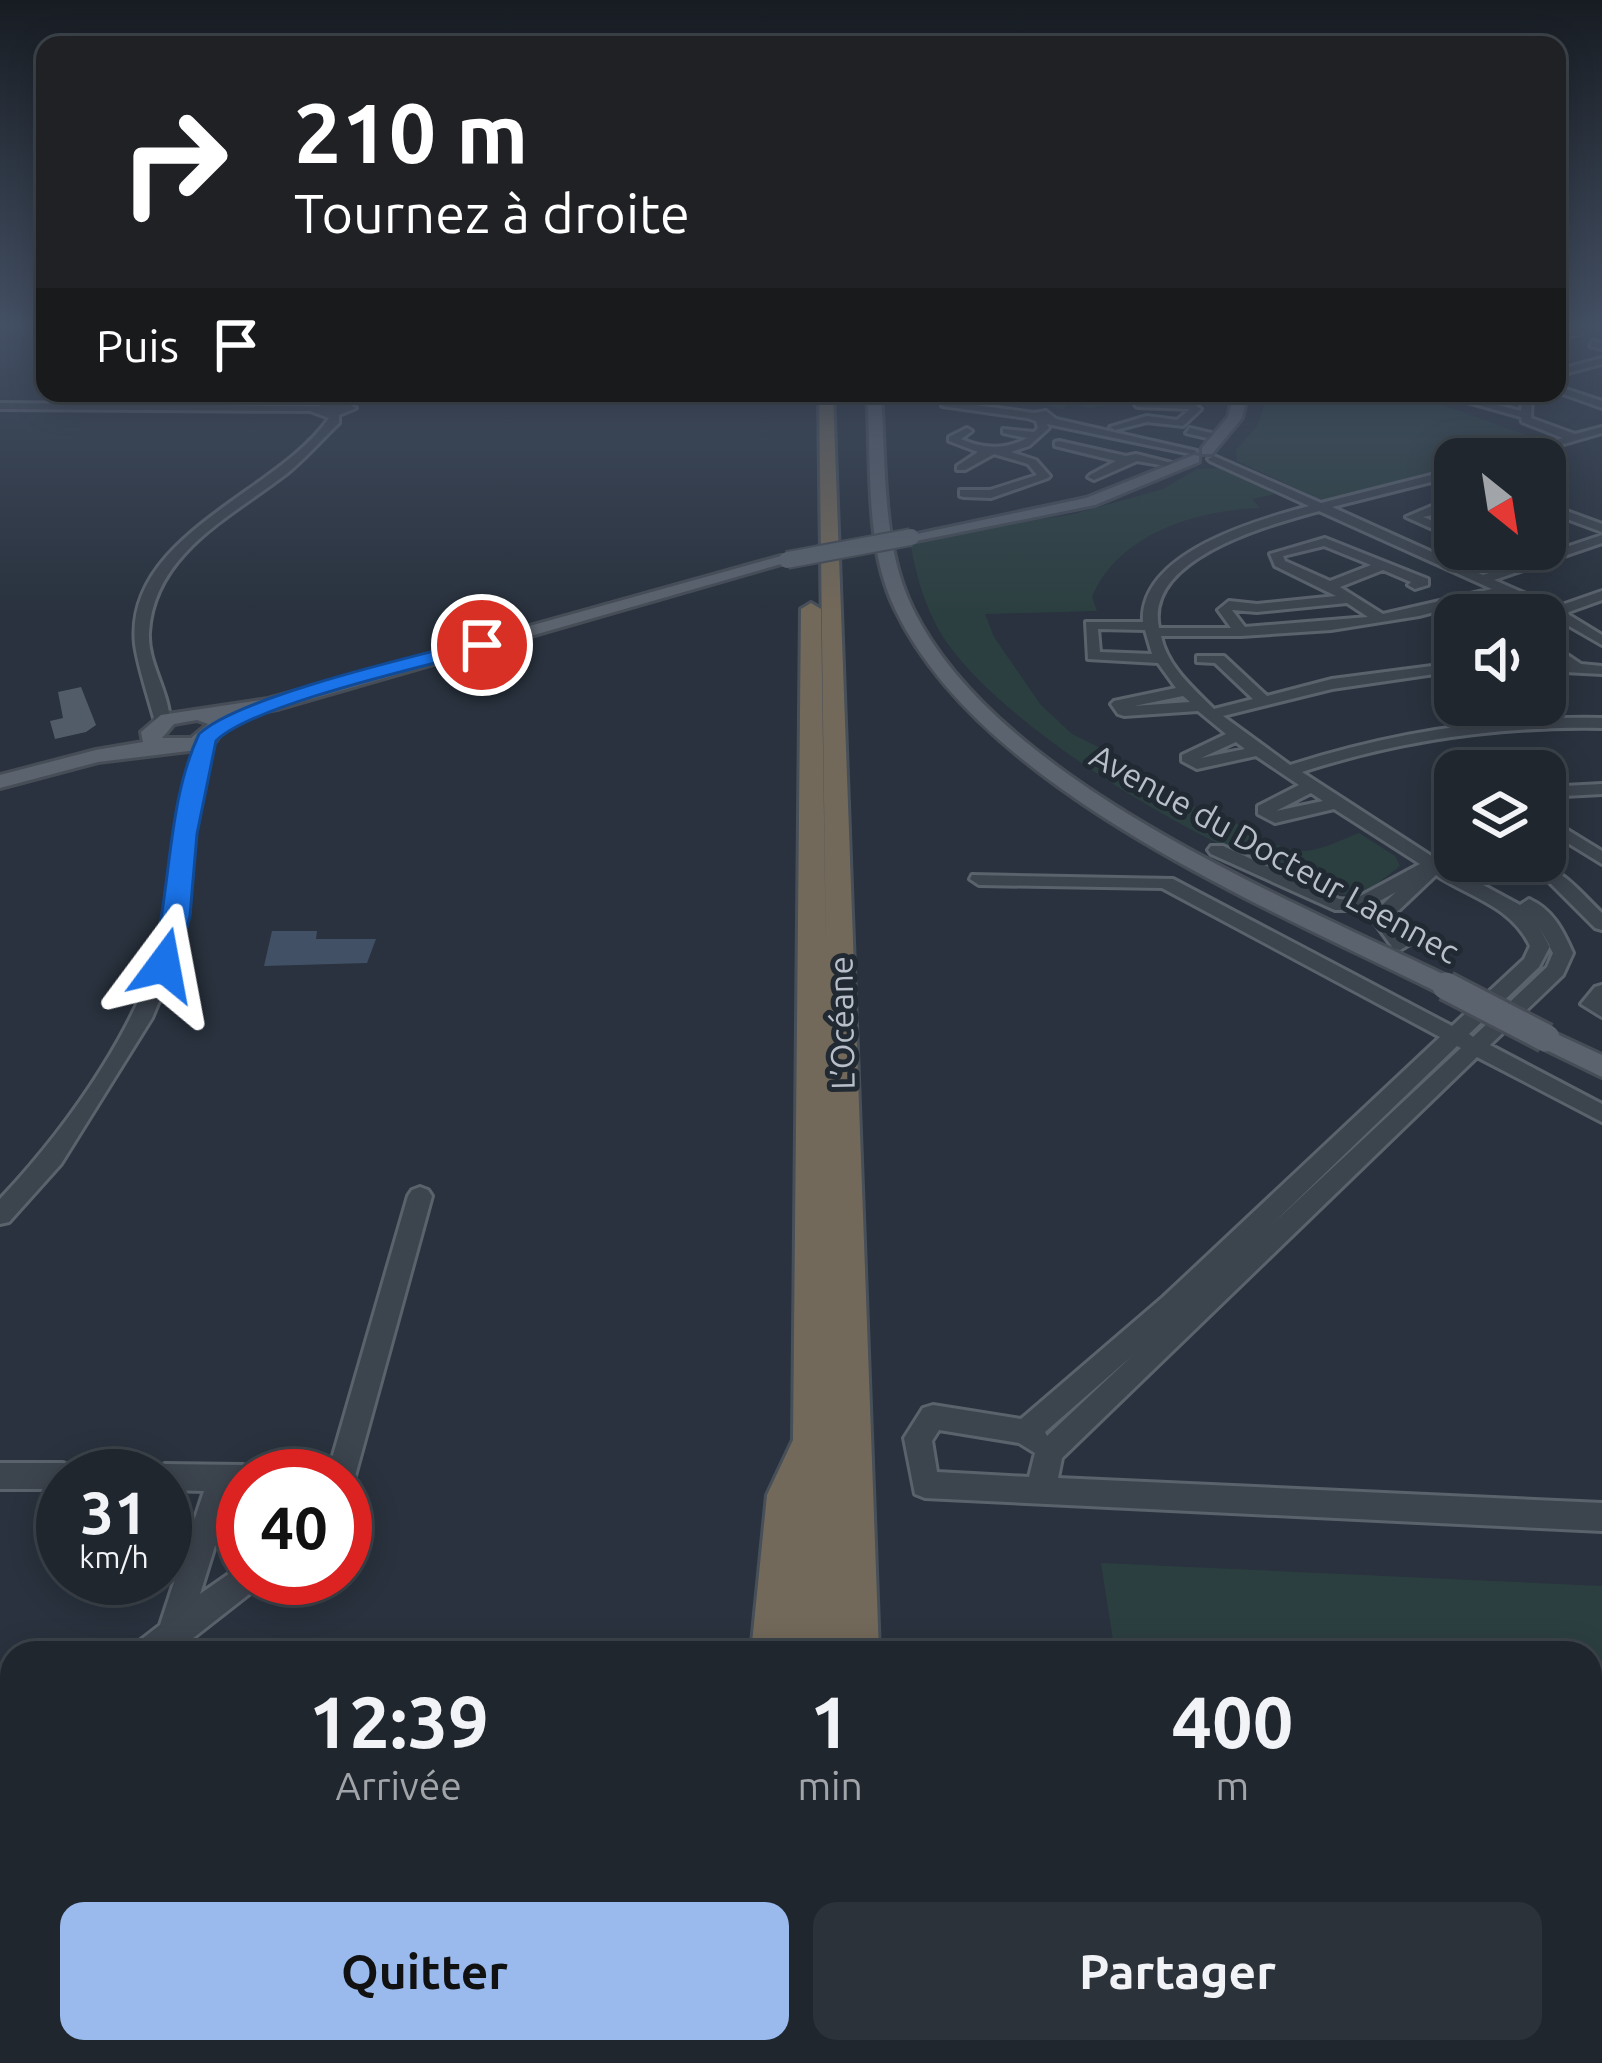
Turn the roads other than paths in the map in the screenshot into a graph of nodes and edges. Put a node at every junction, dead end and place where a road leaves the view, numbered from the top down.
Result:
1 (335, 420) edge
2 (811, 420) edge
3 (827, 420) edge
4 (877, 420) edge
5 (889, 420) edge
6 (1042, 420) edge
7 (1048, 420) edge
8 (1143, 420) edge
9 (1151, 420) edge
10 (1189, 420) edge
11 (1233, 420) edge
12 (1529, 420) edge
13 (1185, 430) junction
14 (1602, 430) edge
15 (967, 431) dead end
16 (1007, 431) dead end
17 (1107, 432) junction
18 (1037, 436) junction
19 (1575, 438) junction
20 (1566, 441) edge
21 (1059, 444) dead end
22 (1083, 450) junction
23 (993, 451) junction
24 (1203, 451) junction
25 (1127, 460) junction
26 (1166, 463) dead end
27 (961, 468) dead end
28 (1094, 477) dead end
29 (1434, 478) edge
30 (964, 493) dead end
31 (1326, 508) junction
32 (1434, 509) edge
33 (226, 513) junction
34 (1566, 515) edge
35 (1434, 527) edge
36 (1602, 528) edge
37 (1602, 539) edge
38 (1566, 545) edge
39 (1576, 548) junction
40 (1384, 565) junction
41 (1483, 579) junction
42 (1415, 585) dead end
43 (1330, 586) junction
44 (1504, 590) junction
45 (1513, 594) edge
46 (1602, 595) edge
47 (1350, 599) junction
48 (1566, 608) edge
49 (1381, 619) junction
50 (1566, 619) edge
51 (1152, 628) junction
52 (1241, 632) junction
53 (1602, 641) edge
54 (1160, 659) junction
55 (1202, 659) dead end
56 (1566, 660) edge
57 (1566, 668) edge
58 (1576, 668) junction
59 (1434, 669) edge
60 (1602, 670) edge
61 (1183, 691) junction
62 (1263, 700) junction
63 (1203, 711) junction
64 (1602, 723) edge
65 (206, 724) junction
66 (163, 736) junction
67 (1235, 736) junction
68 (1257, 751) junction
69 (203, 768) junction
70 (1288, 772) junction
71 (0, 782) edge
72 (1311, 786) junction
73 (1602, 789) edge
74 (1566, 791) edge
75 (1337, 803) junction
76 (1566, 835) edge
77 (1217, 850) junction
78 (1602, 859) edge
79 (1434, 862) edge
80 (1434, 864) edge
81 (1434, 865) edge
82 (979, 879) dead end
83 (1467, 882) edge
84 (1561, 882) edge
85 (1602, 924) edge
86 (1400, 944) junction
87 (1453, 980) junction
88 (1602, 992) edge
89 (1602, 1010) edge
90 (1552, 1031) junction
91 (1467, 1039) junction
92 (1602, 1047) edge
93 (1602, 1066) edge
94 (1602, 1114) edge
95 (420, 1196) dead end
96 (0, 1215) edge
97 (1035, 1424) junction
98 (812, 1438) junction
99 (1058, 1444) junction
100 (355, 1449) edge
101 (0, 1476) edge
102 (36, 1476) edge
103 (1041, 1489) junction
104 (216, 1515) edge
105 (1602, 1517) edge
106 (216, 1601) edge
107 (162, 1641) edge
108 (165, 1641) edge
109 (774, 1641) edge
110 (813, 1641) edge
111 (857, 1641) edge

1 - 33 street
2 - 98 highway, L’Océane
3 - 111 highway, L’Océane
4 - 87 main road, Avenue du Docteur Laennec
5 - 77 main road, Avenue du Docteur Laennec
6 - 18 street
7 - 17 street
8 - 17 street
9 - 13 street
10 - 13 street
11 - 24 main road
12 - 19 street
13 - 24 street
14 - 19 street
15 - 23 street
16 - 18 street
17 - 22 street
17 - 24 street
18 - 23 street
19 - 20 street
21 - 22 street
22 - 25 street
23 - 27 street
23 - 30 street
24 - 31 street
24 - 65 main road, bridge
25 - 26 street
25 - 28 street
29 - 31 street
31 - 41 street
31 - 51 street
32 - 35 street
33 - 65 street
33 - 66 street
34 - 36 street
37 - 39 street
38 - 39 street
39 - 41 street
40 - 42 street
40 - 43 street
40 - 43 street
41 - 44 street
43 - 47 street
44 - 45 street
44 - 49 street
46 - 48 street
47 - 49 street
47 - 52 street
49 - 52 street
50 - 53 street
51 - 52 street
51 - 54 street
51 - 54 street
54 - 61 street
55 - 62 street
56 - 58 street
57 - 58 street
58 - 60 street
59 - 62 street
61 - 63 street
61 - 63 street
62 - 63 street
63 - 67 street
64 - 70 street
65 - 66 main road
65 - 66 main road
65 - 69 street
66 - 69 street
66 - 71 main road
67 - 68 street
67 - 68 street
68 - 70 street
69 - 96 street
70 - 72 street
72 - 75 street
72 - 75 street
73 - 74 street
75 - 79 street
76 - 78 street
77 - 80 street
77 - 86 main road, Avenue du Docteur Laennec
81 - 86 street
82 - 91 street
83 - 91 street
84 - 85 street
86 - 87 main road, Avenue du Docteur Laennec
87 - 90 main road, Avenue du Docteur Laennec, bridge
88 - 89 street
90 - 92 main road, Avenue du Docteur Laennec
90 - 93 main road, Avenue du Docteur Laennec
91 - 94 street
91 - 97 street
91 - 99 street
95 - 100 street
97 - 99 street
97 - 103 street
98 - 109 highway
98 - 110 highway, L’Océane
99 - 103 street
101 - 102 street
103 - 105 street
104 - 107 street
106 - 108 street

